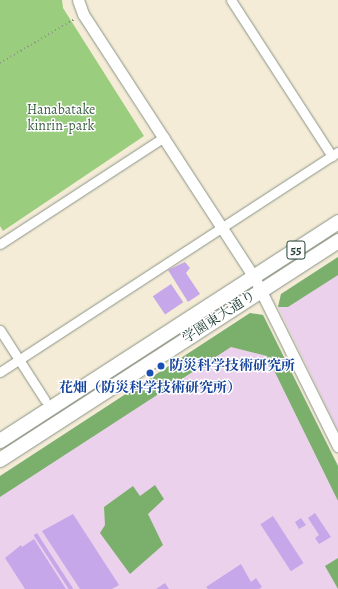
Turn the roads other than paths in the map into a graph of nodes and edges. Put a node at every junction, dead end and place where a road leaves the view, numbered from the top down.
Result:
1 (78, 0) edge
2 (231, 0) edge
3 (164, 137) junction
4 (335, 154) edge
5 (338, 222) edge
6 (222, 228) junction
7 (338, 241) edge
8 (0, 244) edge
9 (254, 277) junction
10 (261, 290) junction
11 (0, 330) edge
12 (19, 360) junction
13 (0, 372) edge
14 (45, 400) dead end
15 (0, 441) edge
16 (338, 446) edge
17 (0, 460) edge

1 - 3 street
2 - 4 street
3 - 6 street
3 - 8 street
4 - 6 street
5 - 9 main road, 学園東大通り / 55
6 - 9 street
6 - 12 street
7 - 10 main road, 学園東大通り / 55
9 - 10 street
9 - 15 main road, 学園東大通り / 55
10 - 16 street
10 - 17 main road, 学園東大通り / 55
11 - 12 street
12 - 13 street
12 - 14 street

